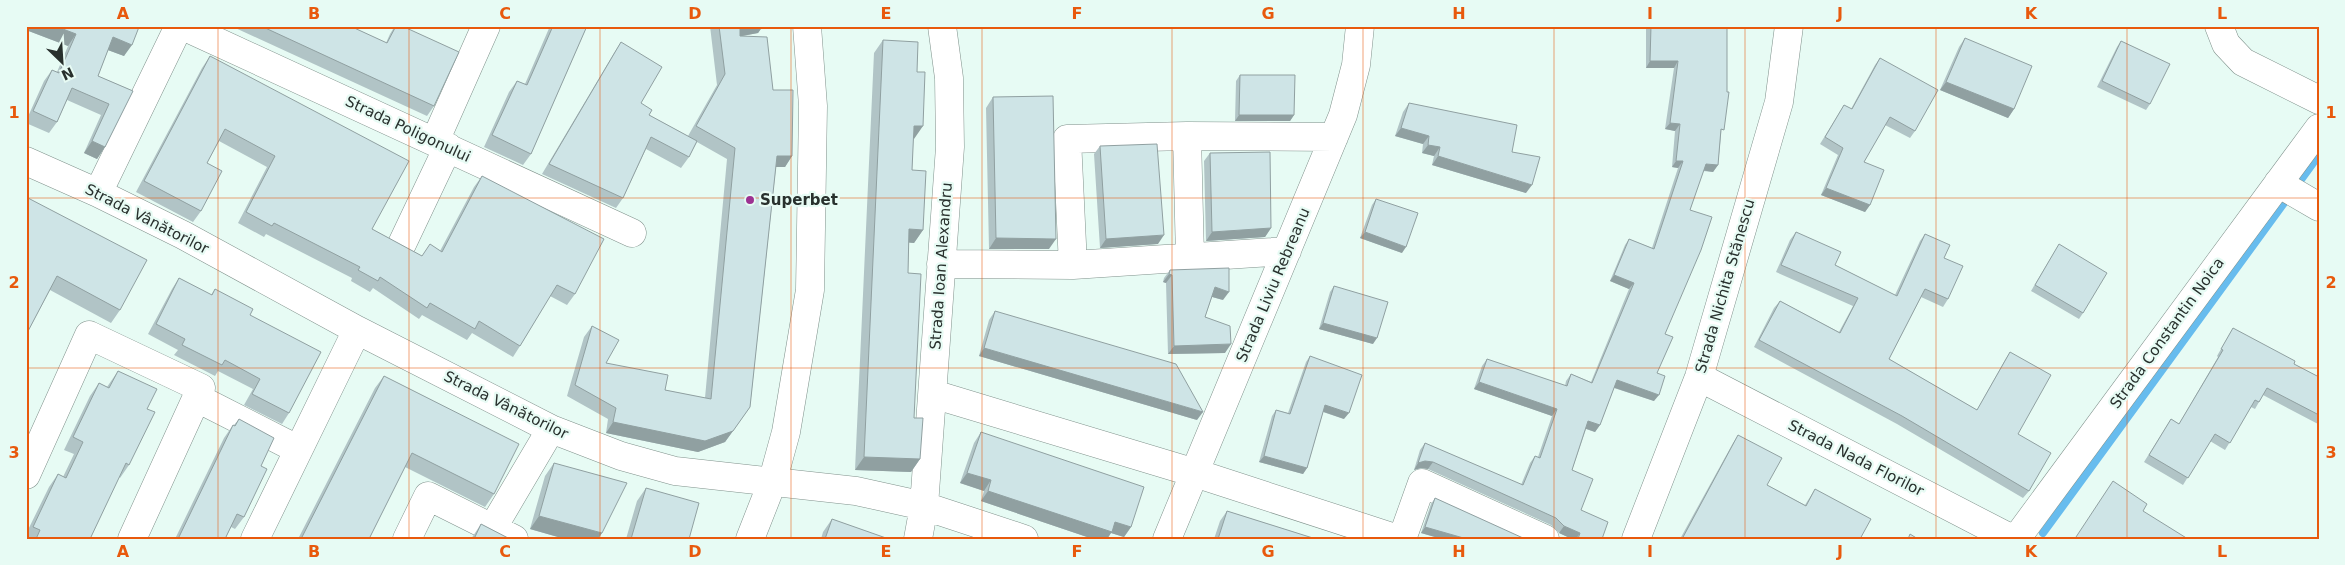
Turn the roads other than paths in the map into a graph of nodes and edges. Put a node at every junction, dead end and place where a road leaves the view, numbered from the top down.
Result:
1 (181, 26) edge
2 (486, 26) edge
3 (807, 26) edge
4 (942, 26) edge
5 (1360, 26) edge
6 (1789, 26) edge
7 (2219, 26) edge
8 (2319, 100) edge
9 (2319, 128) edge
10 (1187, 136) junction
11 (1334, 137) junction
12 (441, 144) junction
13 (26, 161) edge
14 (2278, 183) junction
15 (98, 193) junction
16 (2319, 207) edge
17 (632, 233) dead end
18 (402, 244) edge
19 (1287, 252) junction
20 (1190, 257) junction
21 (940, 264) junction
22 (1073, 265) junction
23 (357, 330) junction
24 (1699, 377) junction
25 (932, 394) junction
26 (197, 398) junction
27 (550, 429) junction
28 (297, 450) junction
29 (1194, 473) junction
30 (26, 476) edge
31 (772, 483) junction
32 (924, 506) junction
33 (503, 534) edge
34 (132, 539) edge
35 (255, 539) edge
36 (407, 539) edge
37 (750, 539) edge
38 (918, 539) edge
39 (1024, 539) edge
40 (1167, 539) edge
41 (1398, 539) edge
42 (1402, 539) edge
43 (1545, 539) edge
44 (1636, 539) edge
45 (2014, 539) edge

1 - 12 street, Strada Poligonului
1 - 15 street
2 - 12 street
3 - 31 street
4 - 21 street, Strada Ioan Alexandru
5 - 11 street, Strada Liviu Rebreanu
6 - 24 street, Strada Nichita Stănescu
7 - 8 street
9 - 14 street, Strada Constantin Noica
10 - 11 street
10 - 20 street
10 - 22 street
11 - 19 street, Strada Liviu Rebreanu
12 - 17 street, Strada Poligonului
12 - 18 street
13 - 15 street, Strada Vânătorilor
14 - 16 street
14 - 45 street, Strada Constantin Noica
15 - 23 street, Strada Vânătorilor
19 - 20 street
19 - 29 street, Strada Liviu Rebreanu
20 - 22 street
21 - 22 street
21 - 25 street, Strada Ioan Alexandru
23 - 27 street, Strada Vânătorilor
23 - 28 street
24 - 44 street, Strada Nichita Stănescu
24 - 45 street, Strada Nada Florilor
25 - 29 street
25 - 32 street, Strada Ioan Alexandru
26 - 28 street
26 - 30 street
26 - 34 street
27 - 31 street, Strada Vânătorilor
27 - 33 street
28 - 35 street
29 - 40 street, Strada Liviu Rebreanu
29 - 41 street
31 - 32 street, Strada Vânătorilor
31 - 37 street
32 - 38 street, Strada Ioan Alexandru
32 - 39 street, Strada Vânătorilor
33 - 36 street
42 - 43 street

